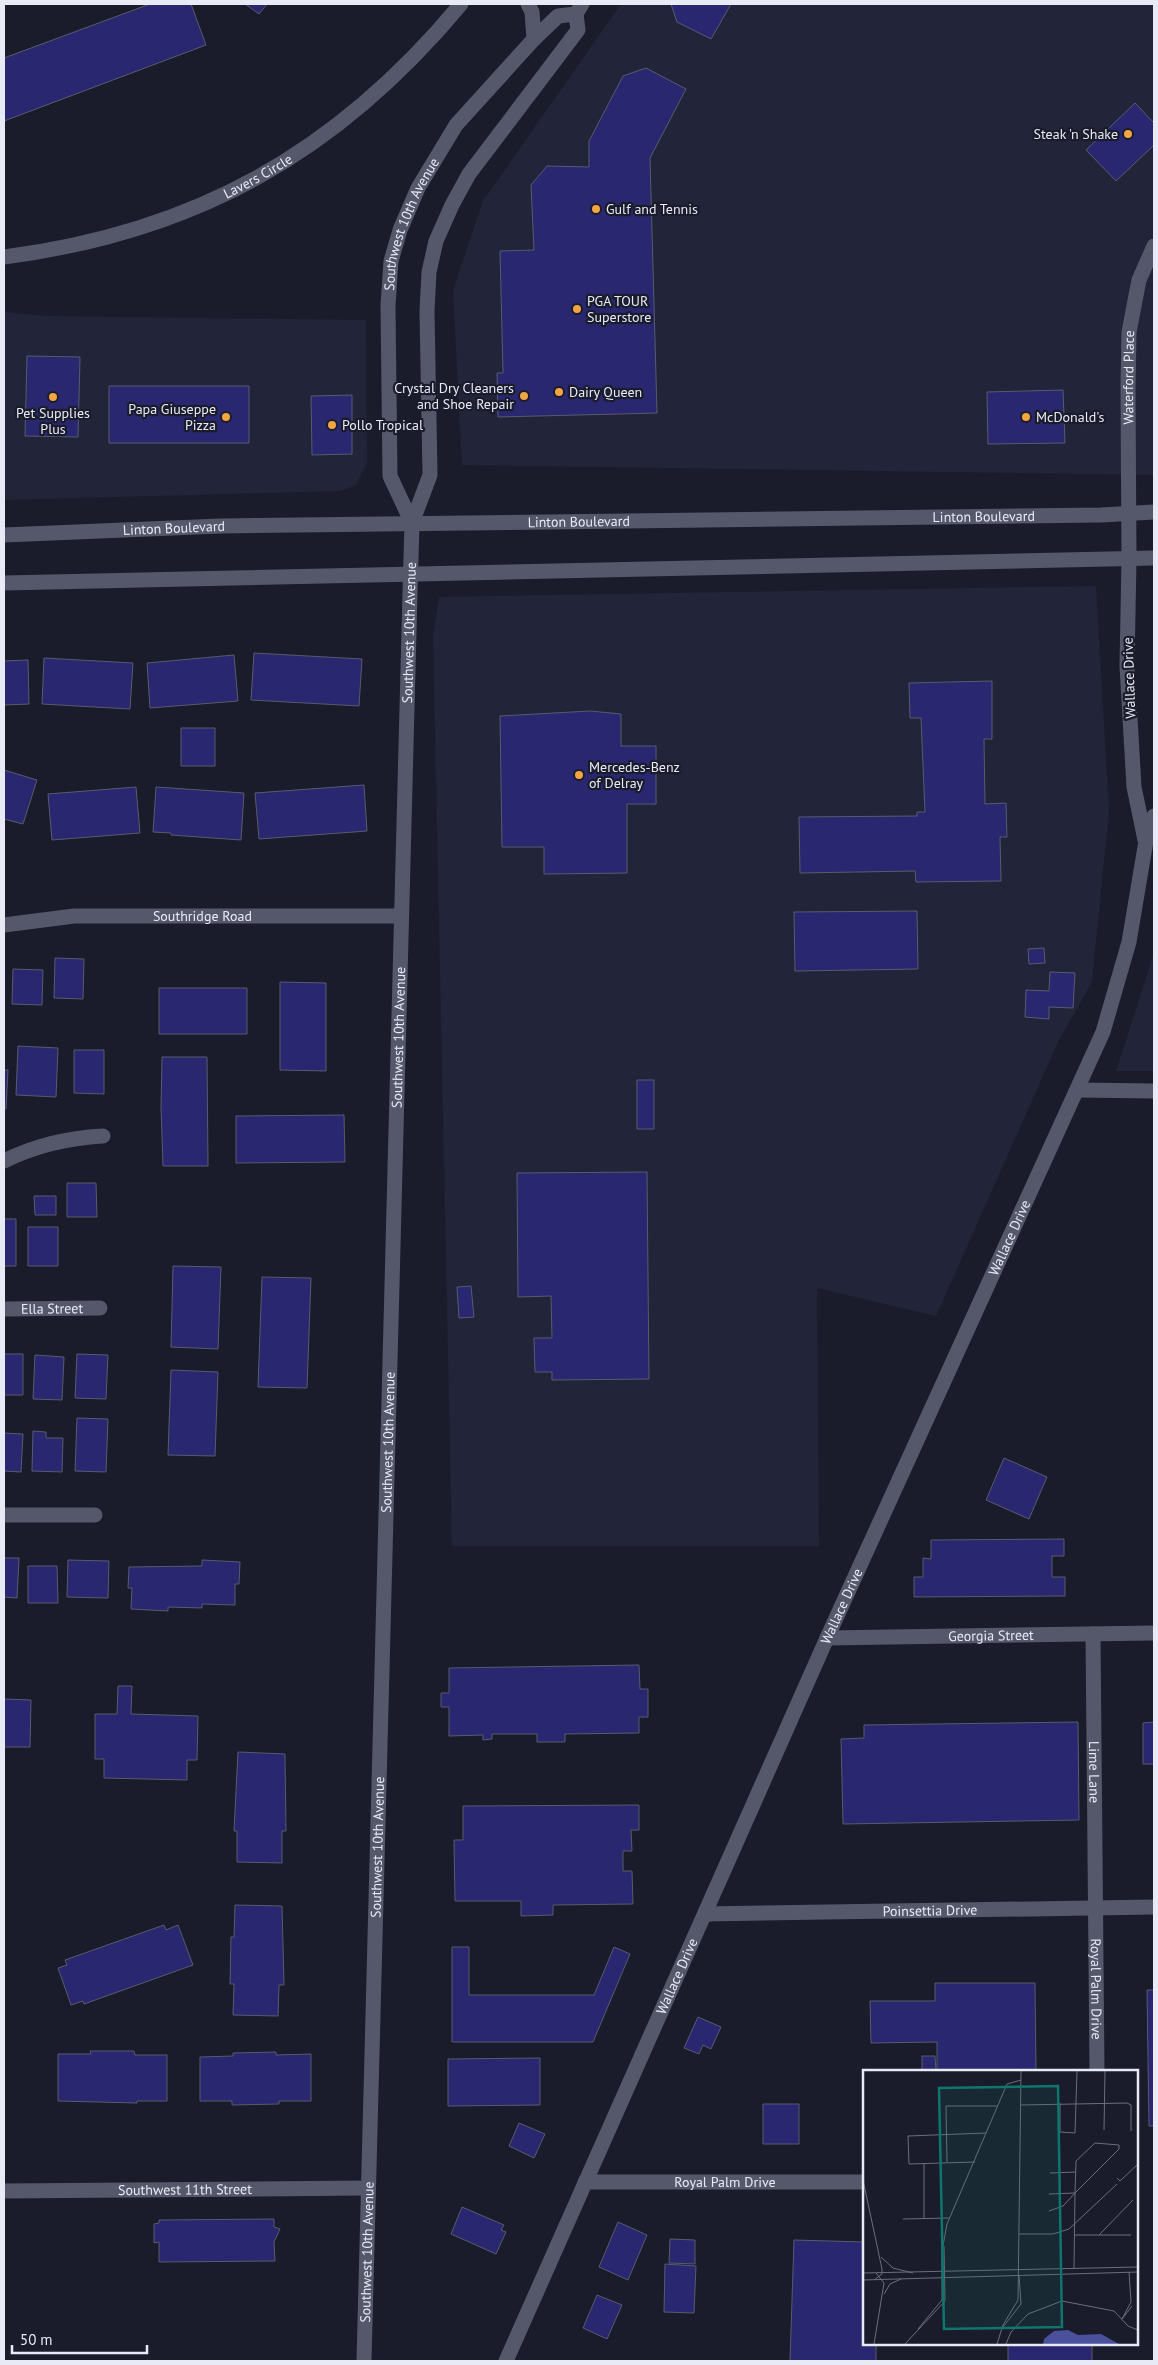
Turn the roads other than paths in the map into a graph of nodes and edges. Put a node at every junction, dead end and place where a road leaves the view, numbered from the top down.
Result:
1 (461, 4) edge
2 (528, 4) edge
3 (579, 9) edge
4 (534, 39) junction
5 (1154, 246) edge
6 (4, 257) edge
7 (1154, 512) edge
8 (1128, 514) junction
9 (412, 523) junction
10 (4, 535) edge
11 (1154, 558) edge
12 (1129, 559) junction
13 (410, 575) junction
14 (4, 583) edge
15 (1154, 816) edge
16 (1146, 841) junction
17 (401, 916) junction
18 (4, 925) edge
19 (1077, 1090) junction
20 (1154, 1091) edge
21 (103, 1136) dead end
22 (4, 1161) edge
23 (100, 1308) dead end
24 (4, 1309) edge
25 (4, 1515) edge
26 (95, 1515) dead end
27 (1093, 1634) junction
28 (1154, 1634) edge
29 (827, 1638) junction
30 (1094, 1908) junction
31 (1154, 1908) edge
32 (706, 1914) junction
33 (1097, 2070) edge
34 (585, 2182) junction
35 (863, 2182) edge
36 (367, 2188) junction
37 (4, 2191) edge
38 (364, 2361) edge
39 (506, 2361) edge

1 - 6 street, Lavers Circle
2 - 4 street
3 - 4 street, Southwest 10th Avenue
3 - 9 street, Southwest 10th Avenue
4 - 9 street, Southwest 10th Avenue
5 - 8 street, Waterford Place
7 - 8 street, Linton Boulevard
8 - 9 street, Linton Boulevard
8 - 12 street, Wallace Drive
9 - 10 street, Linton Boulevard
9 - 13 street, Southwest 10th Avenue
11 - 12 street
12 - 13 street
12 - 16 street, Wallace Drive
13 - 14 street
13 - 17 street, Southwest 10th Avenue
15 - 16 street, Wallace Drive
16 - 19 street, Wallace Drive
17 - 18 street, Southridge Road
17 - 36 street, Southwest 10th Avenue
19 - 20 street
19 - 29 street, Wallace Drive
21 - 22 street
23 - 24 street, Ella Street
25 - 26 street
27 - 28 street, Georgia Street
27 - 29 street, Georgia Street
27 - 30 street, Lime Lane
29 - 32 street, Wallace Drive
30 - 31 street, Poinsettia Drive
30 - 32 street, Poinsettia Drive
30 - 33 street, Royal Palm Drive
32 - 34 street, Wallace Drive
34 - 35 street, Royal Palm Drive
34 - 39 street, Wallace Drive
36 - 37 street, Southwest 11th Street
36 - 38 street, Southwest 10th Avenue

